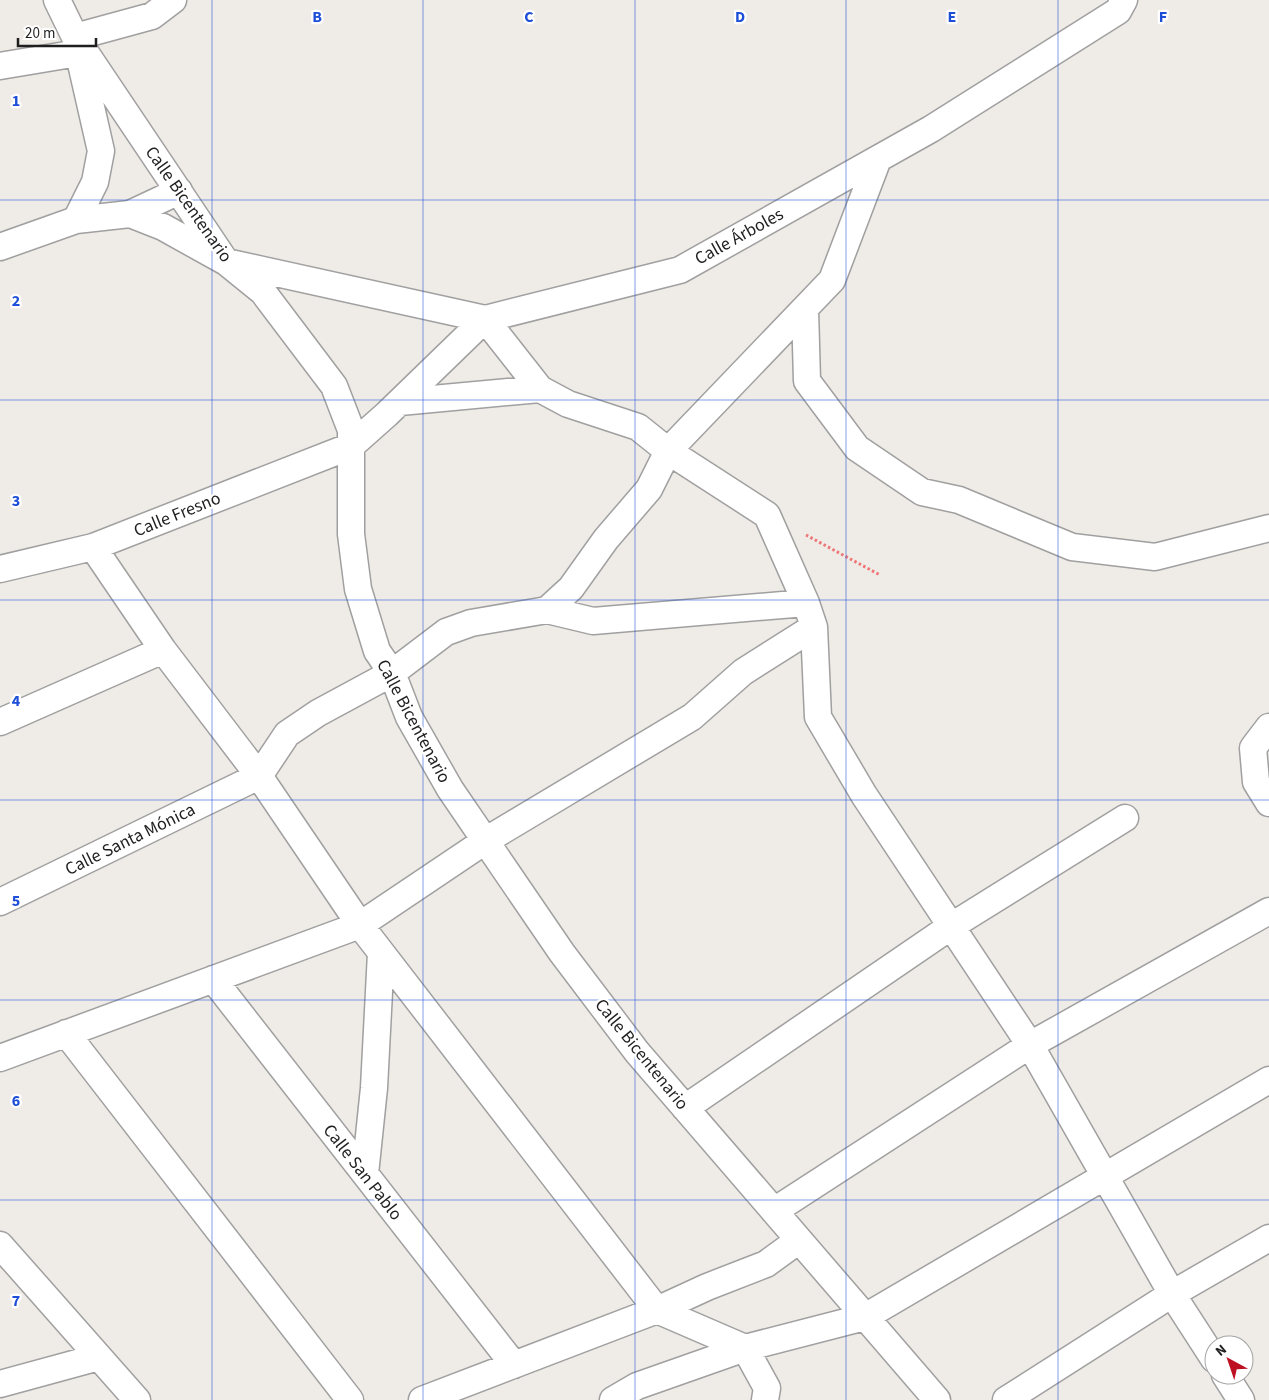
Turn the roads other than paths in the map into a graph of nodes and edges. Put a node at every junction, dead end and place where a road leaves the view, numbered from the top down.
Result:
1 (56, 0) edge
2 (173, 0) edge
3 (1124, 0) edge
4 (76, 45) junction
5 (0, 66) edge
6 (878, 159) junction
7 (179, 191) junction
8 (130, 214) junction
9 (76, 220) junction
10 (0, 247) edge
11 (226, 262) junction
12 (805, 309) junction
13 (485, 319) junction
14 (540, 389) junction
15 (400, 402) junction
16 (351, 446) junction
17 (668, 451) junction
18 (1269, 528) edge
19 (93, 547) junction
20 (0, 569) edge
21 (806, 603) junction
22 (548, 610) junction
23 (814, 627) junction
24 (163, 650) junction
25 (392, 672) junction
26 (0, 722) edge
27 (1269, 727) edge
28 (259, 776) junction
29 (1269, 802) edge
30 (1125, 818) dead end
31 (485, 841) junction
32 (0, 902) edge
33 (1269, 911) edge
34 (360, 925) junction
35 (950, 927) junction
36 (381, 953) junction
37 (213, 979) junction
38 (66, 1033) junction
39 (1030, 1045) junction
40 (0, 1058) edge
41 (1269, 1080) edge
42 (685, 1108) junction
43 (365, 1174) junction
44 (1104, 1176) junction
45 (774, 1211) junction
46 (1269, 1238) edge
47 (799, 1240) junction
48 (0, 1245) edge
49 (1172, 1294) junction
50 (657, 1310) junction
51 (865, 1317) junction
52 (1204, 1344) edge
53 (745, 1348) junction
54 (99, 1357) junction
55 (514, 1364) junction
56 (0, 1384) edge
57 (1231, 1385) edge
58 (137, 1400) edge
59 (350, 1400) edge
60 (422, 1400) edge
61 (613, 1400) edge
62 (765, 1400) edge
63 (937, 1400) edge
64 (1006, 1400) edge
65 (1241, 1400) edge

1 - 4 street, Calle Bicentenario
2 - 4 street
3 - 6 street, Calle Árboles
4 - 5 street
4 - 7 street, Calle Bicentenario
4 - 9 street
6 - 12 street
6 - 13 street, Calle Árboles
7 - 8 street
7 - 11 street, Calle Bicentenario
8 - 9 street
8 - 11 street
9 - 10 street
11 - 13 street
11 - 16 street, Calle Bicentenario
12 - 17 street
12 - 18 street
13 - 14 street
13 - 15 street
14 - 15 street
14 - 17 street
15 - 16 street
16 - 19 street, Calle Fresno
16 - 25 street, Calle Bicentenario
17 - 21 street
17 - 22 street
19 - 20 street, Calle Fresno
19 - 24 street
21 - 22 street
21 - 23 street
22 - 25 street
23 - 31 street
23 - 35 street
24 - 26 street
24 - 28 street
25 - 28 street
25 - 31 street, Calle Bicentenario
27 - 29 street
28 - 32 street, Calle Santa Mónica
28 - 34 street
30 - 35 street
31 - 34 street
31 - 42 street, Calle Bicentenario
33 - 39 street
34 - 36 street
34 - 37 street
35 - 39 street
35 - 42 street
36 - 43 street
36 - 50 street
37 - 38 street
37 - 43 street, Calle San Pablo
38 - 40 street
38 - 59 street
39 - 44 street
39 - 45 street
41 - 44 street
42 - 45 street, Calle Bicentenario
43 - 55 street, Calle San Pablo
44 - 49 street
44 - 51 street
45 - 47 street, Calle Bicentenario
46 - 49 street
47 - 50 street
47 - 51 street, Calle Bicentenario
48 - 54 street
49 - 52 street
49 - 64 street
50 - 53 street
50 - 55 street
51 - 53 street
51 - 63 street, Calle Bicentenario
53 - 61 street
53 - 62 street
54 - 56 street
54 - 58 street
55 - 60 street
57 - 65 street

